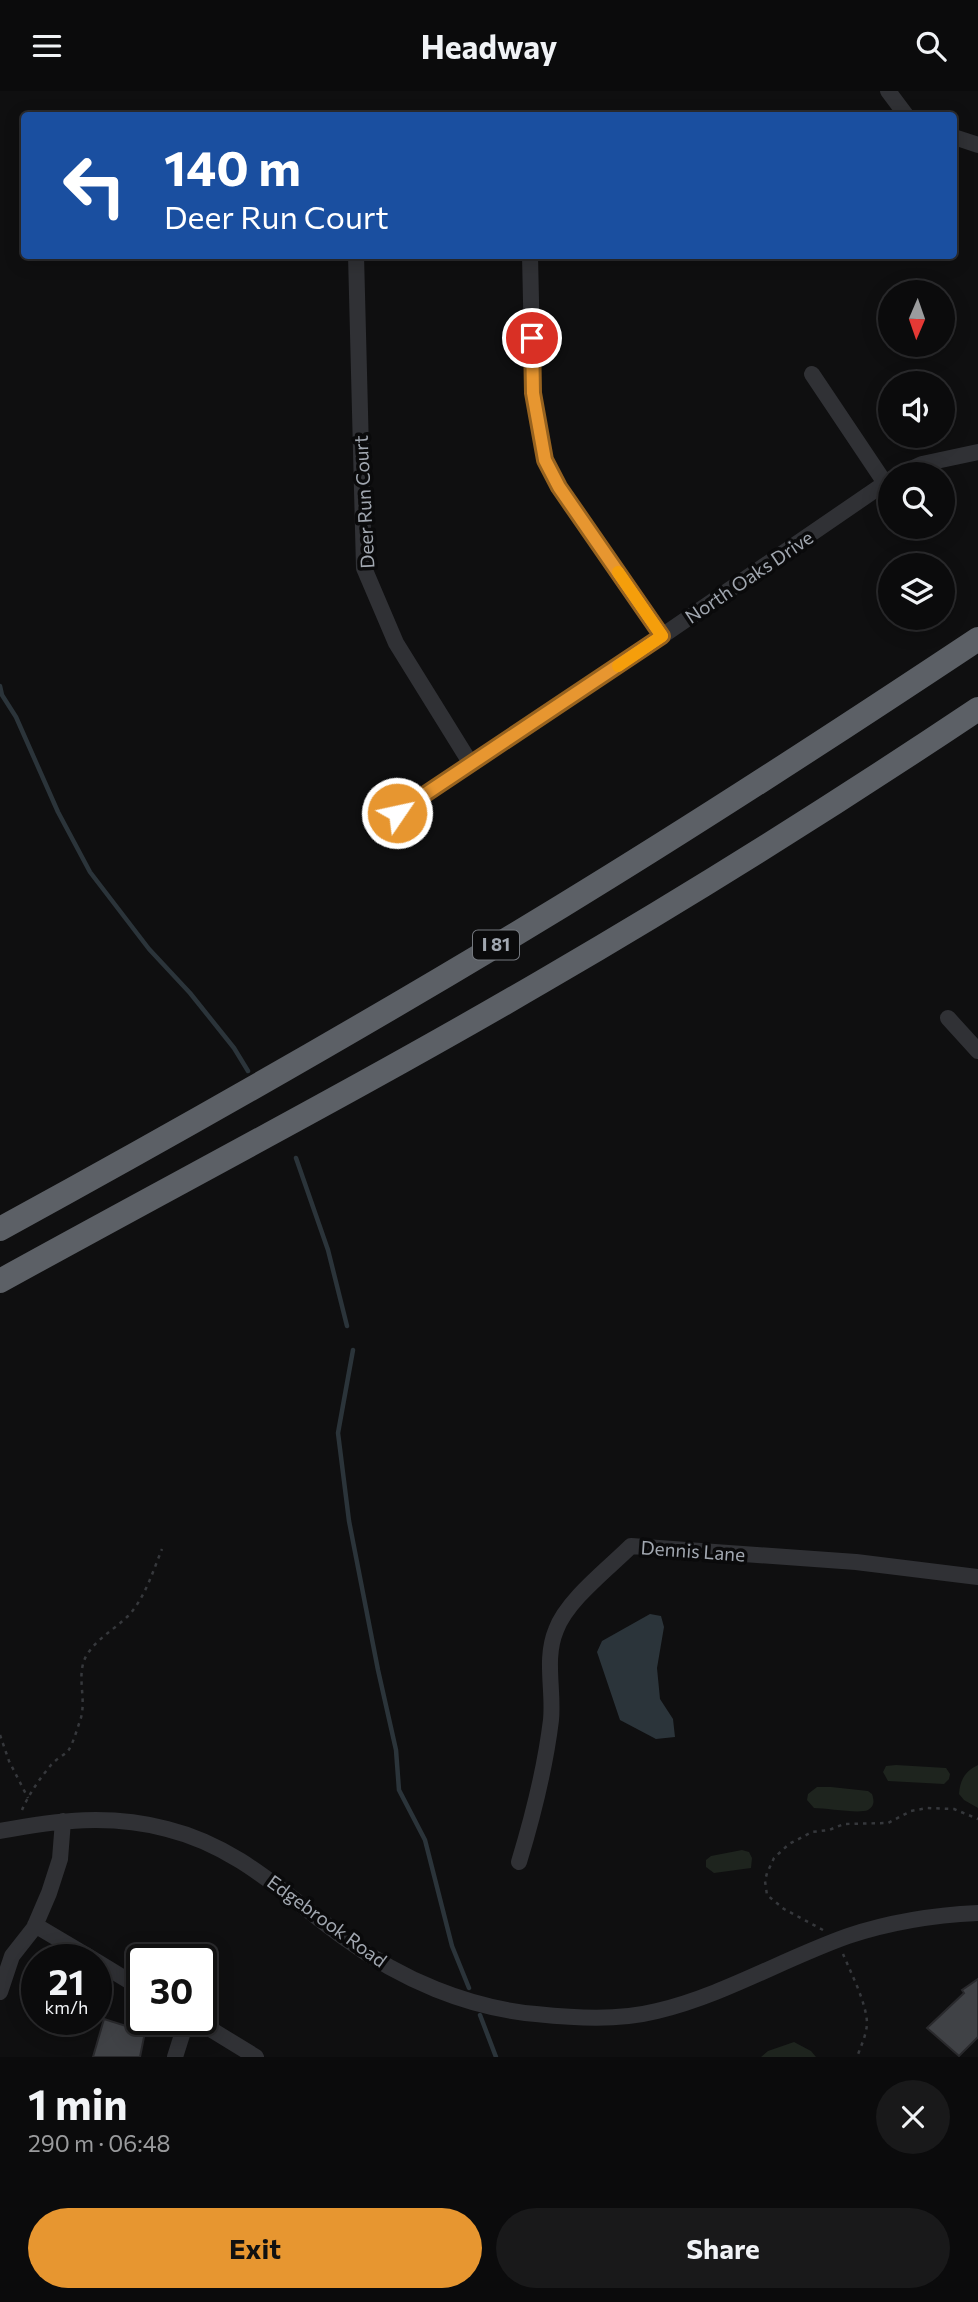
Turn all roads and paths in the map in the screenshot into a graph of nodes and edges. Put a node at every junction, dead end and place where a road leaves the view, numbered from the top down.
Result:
1 (888, 91) edge
2 (904, 112) edge
3 (957, 138) edge
4 (978, 145) edge
5 (356, 259) edge
6 (530, 259) edge
7 (812, 374) dead end
8 (978, 452) edge
9 (931, 462) edge
10 (878, 467) edge
11 (878, 488) edge
12 (662, 636) junction
13 (978, 639) edge
14 (978, 709) edge
15 (471, 764) junction
16 (397, 813) dead end
17 (948, 1018) dead end
18 (978, 1051) edge
19 (0, 1229) edge
20 (0, 1280) edge
21 (162, 1549) dead end
22 (978, 1577) edge
23 (0, 1735) edge
24 (28, 1798) junction
25 (978, 1819) edge
26 (63, 1821) junction
27 (19, 1827) junction
28 (0, 1831) edge
29 (519, 1862) dead end
30 (978, 1913) edge
31 (35, 1925) junction
32 (832, 1943) junction
33 (67, 1944) edge
34 (0, 1992) edge
35 (217, 2033) edge
36 (182, 2035) edge
37 (175, 2057) edge
38 (257, 2057) edge
39 (857, 2057) edge

1 - 2 street
3 - 4 street
5 - 15 street, Deer Run Court
6 - 12 street
7 - 10 street
8 - 9 street
11 - 12 street, North Oaks Drive
12 - 15 street, North Oaks Drive
13 - 19 highway, I 81
14 - 20 highway
15 - 16 street, North Oaks Drive
17 - 18 street
21 - 24 path
22 - 29 street, Dennis Lane
23 - 24 path
24 - 27 path
25 - 32 path
26 - 27 street, Edgebrook Road
26 - 31 street
26 - 32 street, Edgebrook Road
27 - 28 street, Edgebrook Road
30 - 32 street, Edgebrook Road
31 - 33 street
31 - 34 street
32 - 39 path
35 - 38 street
36 - 37 street

